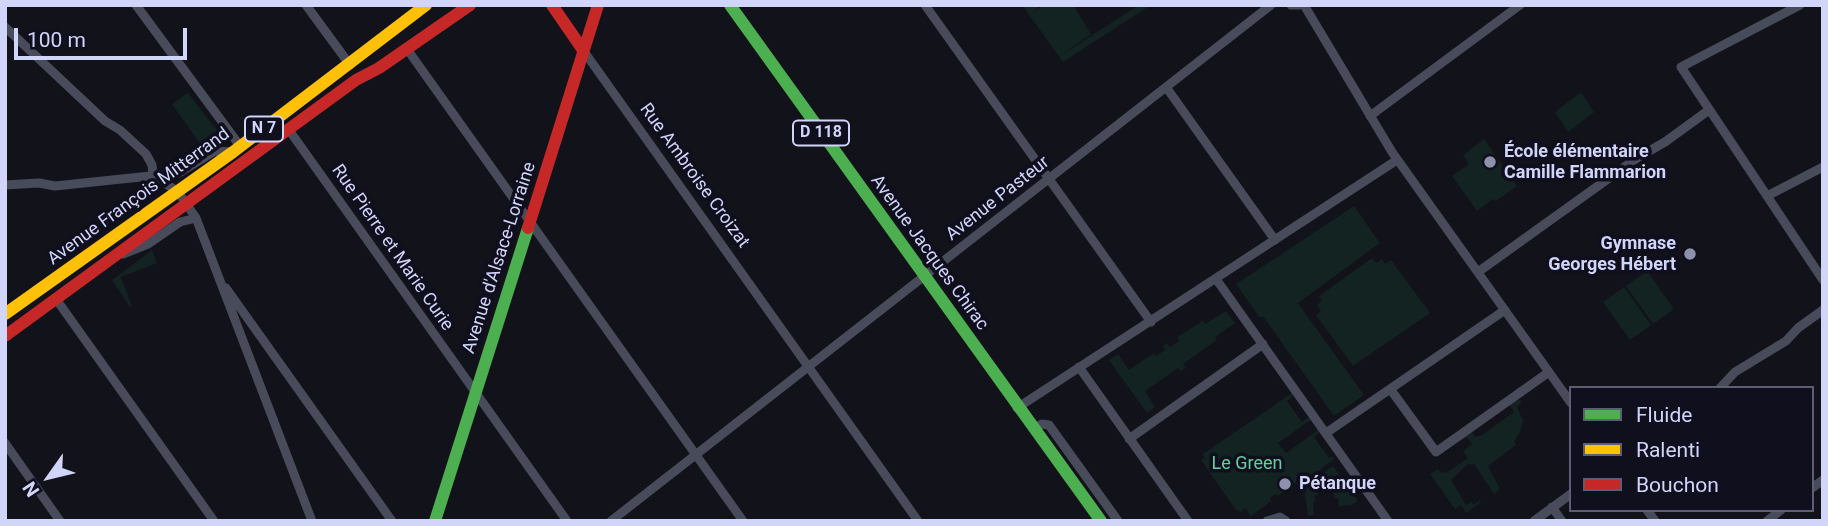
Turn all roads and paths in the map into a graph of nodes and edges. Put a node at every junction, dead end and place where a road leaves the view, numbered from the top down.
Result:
1 (136, 5) edge
2 (306, 5) edge
3 (426, 5) edge
4 (470, 5) edge
5 (552, 5) edge
6 (598, 5) edge
7 (730, 5) edge
8 (925, 5) edge
9 (1271, 5) edge
10 (1291, 5) edge
11 (1301, 5) edge
12 (1520, 5) edge
13 (1800, 5) edge
14 (7, 32) edge
15 (407, 49) junction
16 (583, 50) junction
17 (350, 65) junction
18 (1166, 87) junction
19 (1709, 110) junction
20 (1370, 116) junction
21 (289, 130) junction
22 (237, 149) junction
23 (1397, 160) junction
24 (1823, 167) edge
25 (179, 173) junction
26 (157, 177) junction
27 (1049, 180) junction
28 (5, 185) edge
29 (178, 192) junction
30 (1767, 196) junction
31 (187, 205) junction
32 (196, 218) junction
33 (180, 222) junction
34 (530, 223) junction
35 (1275, 240) junction
36 (114, 257) junction
37 (1478, 272) junction
38 (924, 276) junction
39 (218, 277) junction
40 (1216, 279) junction
41 (1823, 279) edge
42 (56, 299) junction
43 (1505, 310) junction
44 (1823, 310) edge
45 (5, 314) edge
46 (1151, 322) junction
47 (260, 335) junction
48 (5, 336) edge
49 (243, 340) junction
50 (1263, 344) junction
51 (808, 366) junction
52 (1079, 367) junction
53 (1549, 372) junction
54 (1722, 386) edge
55 (1391, 390) junction
56 (476, 392) junction
57 (1569, 400) edge
58 (1017, 408) junction
59 (1034, 428) junction
60 (1326, 433) junction
61 (1129, 439) junction
62 (5, 443) edge
63 (696, 455) junction
64 (1569, 495) edge
65 (1552, 507) junction
66 (60, 521) edge
67 (214, 521) edge
68 (312, 521) edge
69 (392, 521) edge
70 (435, 521) edge
71 (567, 521) edge
72 (611, 521) edge
73 (743, 521) edge
74 (918, 521) edge
75 (1101, 521) edge
76 (1118, 521) edge
77 (1188, 521) edge
78 (1267, 521) edge
79 (1286, 521) edge
80 (1388, 521) edge
81 (1534, 521) edge
82 (1562, 521) edge

1 - 22 street
2 - 17 street
3 - 17 main road, Avenue François Mitterrand / N 7
4 - 15 main road, N 7
5 - 16 main road, Rue Ambroise Croizat
6 - 16 main road, Avenue d'Alsace-Lorraine
7 - 38 main road, Avenue Jacques Chirac / D 118
8 - 27 street
9 - 18 street, Avenue Pasteur
10 - 11 street
11 - 20 street
12 - 20 street
13 - 19 street
14 - 26 street
15 - 21 main road, N 7
15 - 34 street
16 - 34 main road, Avenue d'Alsace-Lorraine
16 - 51 street, Rue Ambroise Croizat
17 - 22 main road, Avenue François Mitterrand / N 7
18 - 27 street, Avenue Pasteur
18 - 35 street
19 - 30 street
19 - 37 street
20 - 23 street
21 - 31 main road, N 7
21 - 56 street, Rue Pierre et Marie Curie
22 - 25 street
22 - 29 main road, Avenue François Mitterrand / N 7
23 - 35 street
23 - 37 street
24 - 30 street
25 - 26 street
25 - 29 street
26 - 28 street
26 - 29 street
27 - 38 street, Avenue Pasteur
27 - 46 street
29 - 31 street
29 - 45 main road, Avenue François Mitterrand / N 7
30 - 41 street
31 - 32 street
31 - 33 street
31 - 36 main road, N 7
32 - 33 street
32 - 39 street
33 - 36 street
34 - 56 main road, Avenue d'Alsace-Lorraine
34 - 63 street
35 - 40 street
36 - 42 main road, N 7
37 - 43 street
38 - 51 street, Avenue Pasteur
38 - 58 main road, Avenue Jacques Chirac / D 118
39 - 47 street
39 - 49 street
40 - 46 street
40 - 50 street
42 - 48 main road, N 7
42 - 67 street
43 - 53 street
43 - 55 street
44 - 54 street
46 - 52 street
47 - 49 street
47 - 69 street
49 - 68 street
50 - 60 street
50 - 61 street
51 - 63 street, Avenue Pasteur
51 - 74 street, Rue Ambroise Croizat
52 - 58 street
52 - 61 street
53 - 55 street
53 - 57 street
55 - 60 street
56 - 70 main road, Avenue d'Alsace-Lorraine
56 - 71 street, Rue Pierre et Marie Curie
58 - 59 main road, Avenue Jacques Chirac / D 118
59 - 75 main road, Avenue Jacques Chirac / D 118
59 - 76 street
60 - 80 street
61 - 77 street
62 - 66 street
63 - 72 street, Avenue Pasteur
63 - 73 street
64 - 65 street
65 - 81 street
65 - 82 street
78 - 79 street

